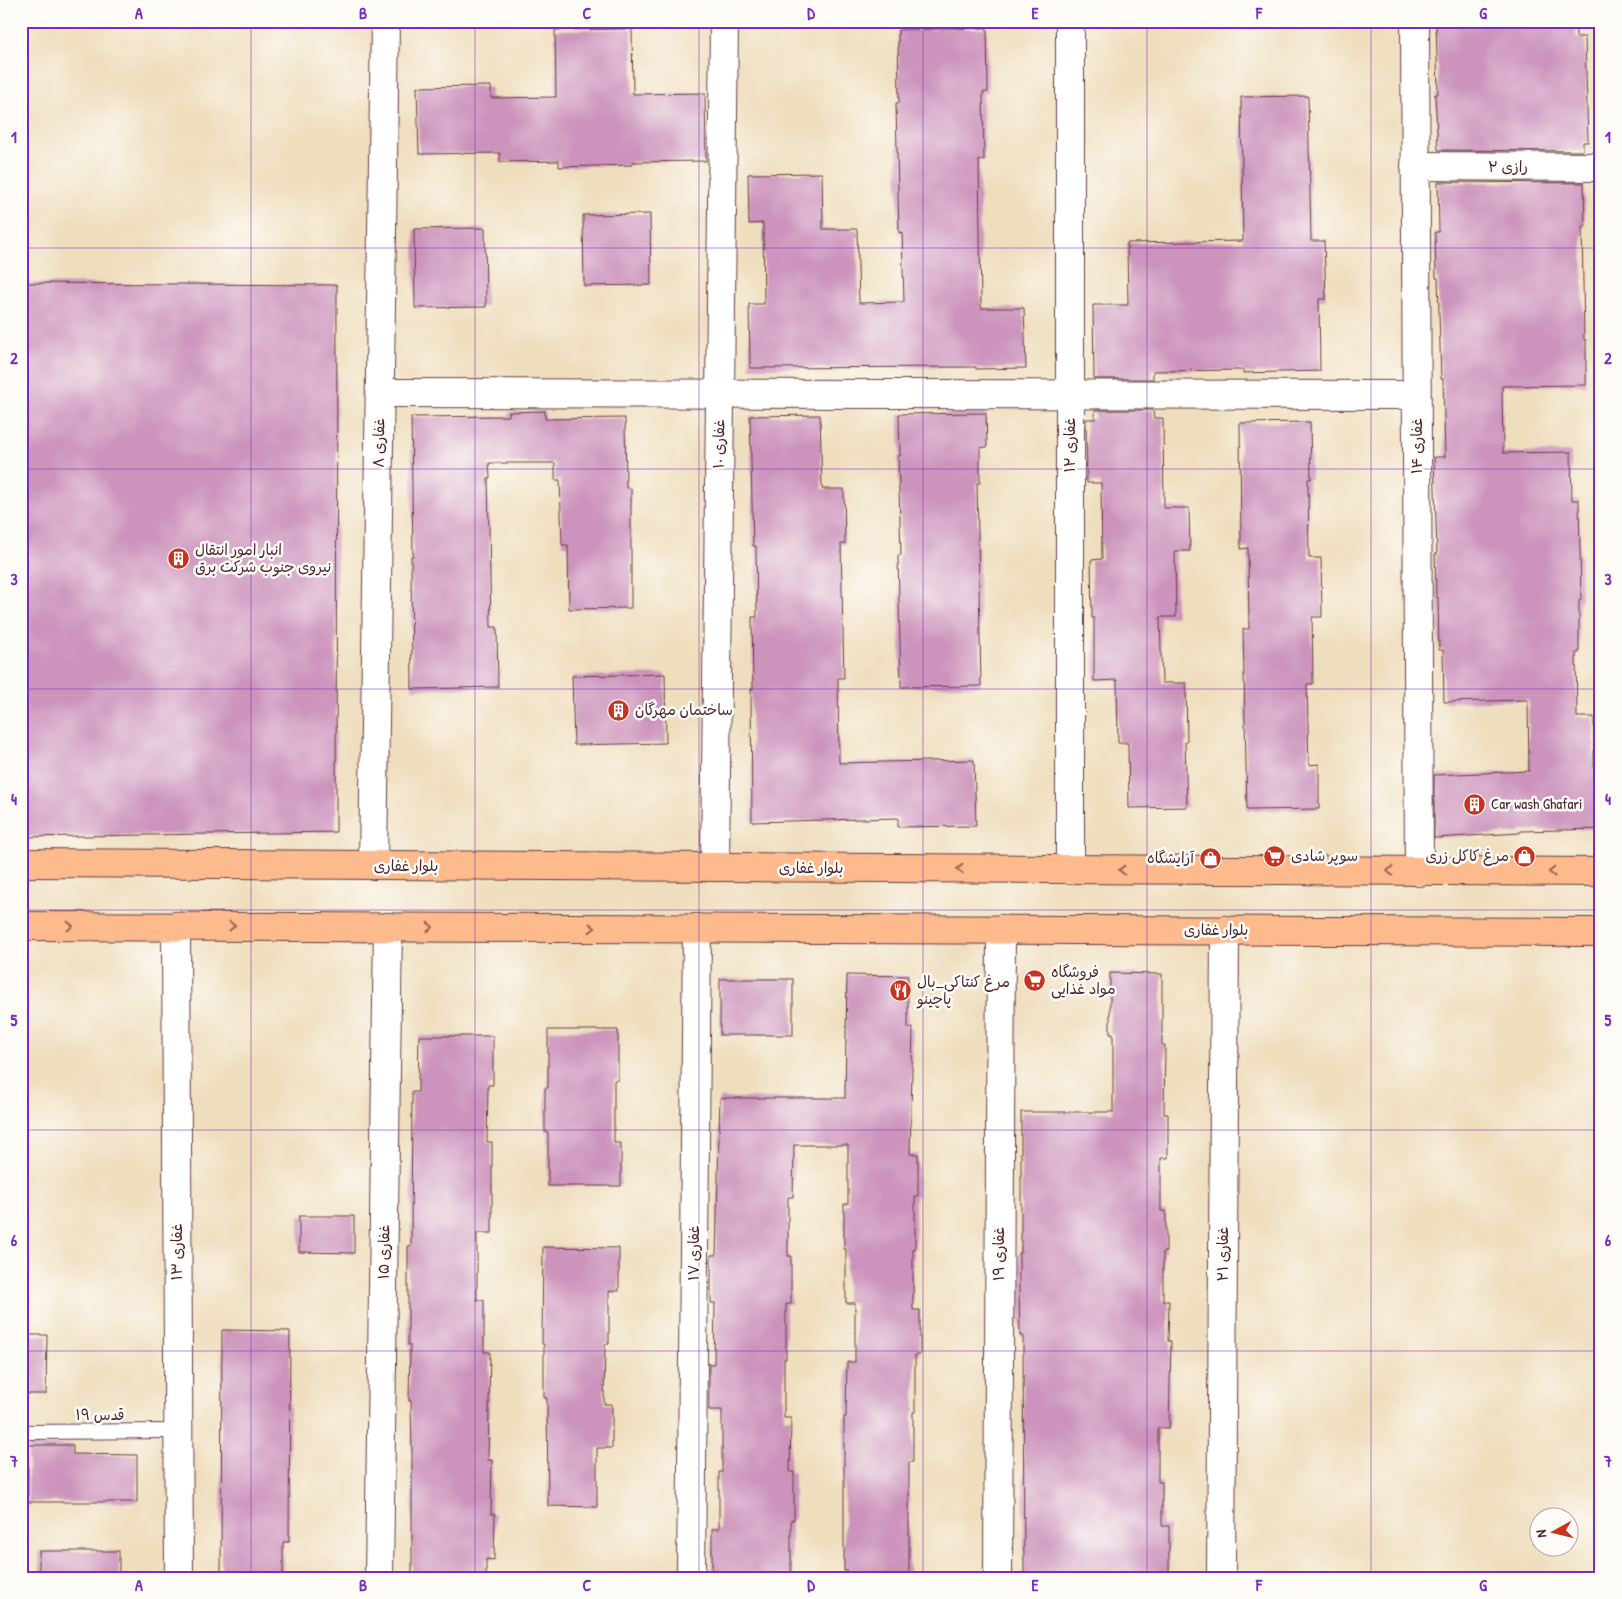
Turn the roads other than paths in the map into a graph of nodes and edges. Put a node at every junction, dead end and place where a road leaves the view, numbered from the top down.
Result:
1 (385, 21) edge
2 (724, 21) edge
3 (1070, 21) edge
4 (1414, 21) edge
5 (1415, 166) junction
6 (1601, 167) edge
7 (380, 393) junction
8 (720, 394) junction
9 (1070, 394) junction
10 (1416, 395) junction
11 (21, 863) edge
12 (373, 865) junction
13 (715, 867) junction
14 (1070, 870) junction
15 (1418, 872) junction
16 (1601, 872) edge
17 (21, 926) edge
18 (176, 926) junction
19 (388, 927) junction
20 (697, 928) junction
21 (1001, 930) junction
22 (1225, 930) junction
23 (1601, 932) edge
24 (178, 1431) junction
25 (21, 1432) edge
26 (179, 1578) edge
27 (379, 1578) edge
28 (691, 1578) edge
29 (998, 1578) edge
30 (1221, 1578) edge

1 - 7 street, غفاری ۸
2 - 8 street, غفاری ۱۰
3 - 9 street, غفاری ۱۲
4 - 5 street, غفاری ۱۴
5 - 6 street, رازی ۲
5 - 10 street, غفاری ۱۴
7 - 8 street
7 - 12 street, غفاری ۸
8 - 9 street
8 - 13 street, غفاری ۱۰
9 - 10 street
9 - 14 street, غفاری ۱۲
10 - 15 street, غفاری ۱۴
11 - 12 main road, بلوار غفاری
12 - 13 main road, بلوار غفاری
14 -> 13 main road, بلوار غفاری
15 -> 14 main road, بلوار غفاری
16 -> 15 main road, بلوار غفاری
17 -> 18 main road, بلوار غفاری
18 -> 19 main road, بلوار غفاری
18 - 24 street, غفاری ۱۳
19 -> 20 main road, بلوار غفاری
19 - 27 street, غفاری ۱۵
20 - 21 main road, بلوار غفاری
20 - 28 street, غفاری ۱۷
21 - 22 main road, بلوار غفاری
21 - 29 street, غفاری ۱۹
22 - 23 main road, بلوار غفاری
22 - 30 street, غفاری ۲۱
24 - 25 lane, قدس ۱۹
24 - 26 street, غفاری ۱۳

